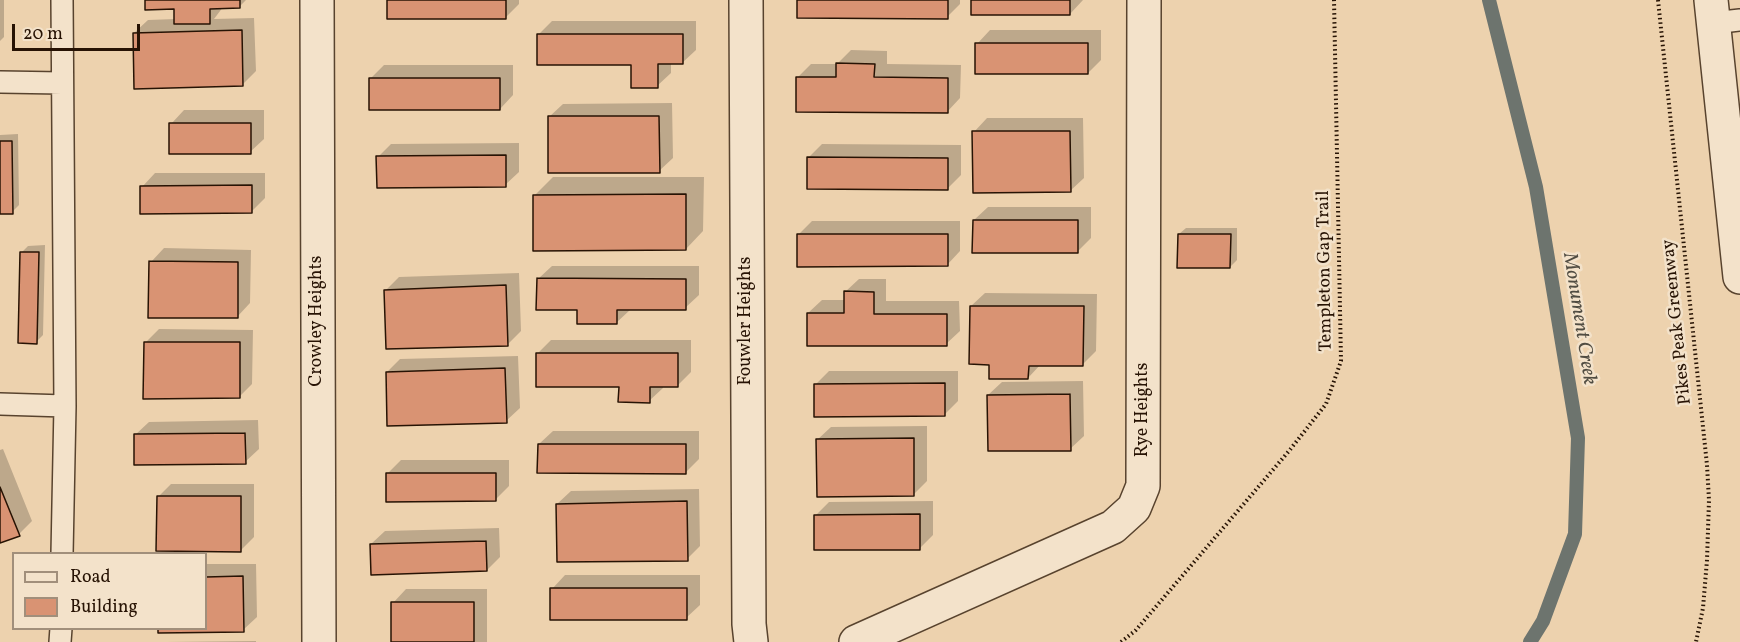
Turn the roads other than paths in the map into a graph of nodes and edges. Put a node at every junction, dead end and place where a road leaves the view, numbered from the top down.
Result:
1 (62, 0) edge
2 (317, 0) edge
3 (746, 0) edge
4 (1144, 0) edge
5 (1722, 14) edge
6 (0, 82) edge
7 (62, 83) junction
8 (1740, 277) edge
9 (0, 404) edge
10 (65, 406) junction
11 (62, 552) edge
12 (319, 642) edge
13 (751, 642) edge
14 (856, 642) edge

1 - 7 lane
2 - 12 street, Crowley Heights
3 - 13 street, Fouwler Heights
4 - 14 street, Rye Heights
5 - 8 street
6 - 7 lane
7 - 10 lane
9 - 10 lane
10 - 11 lane

